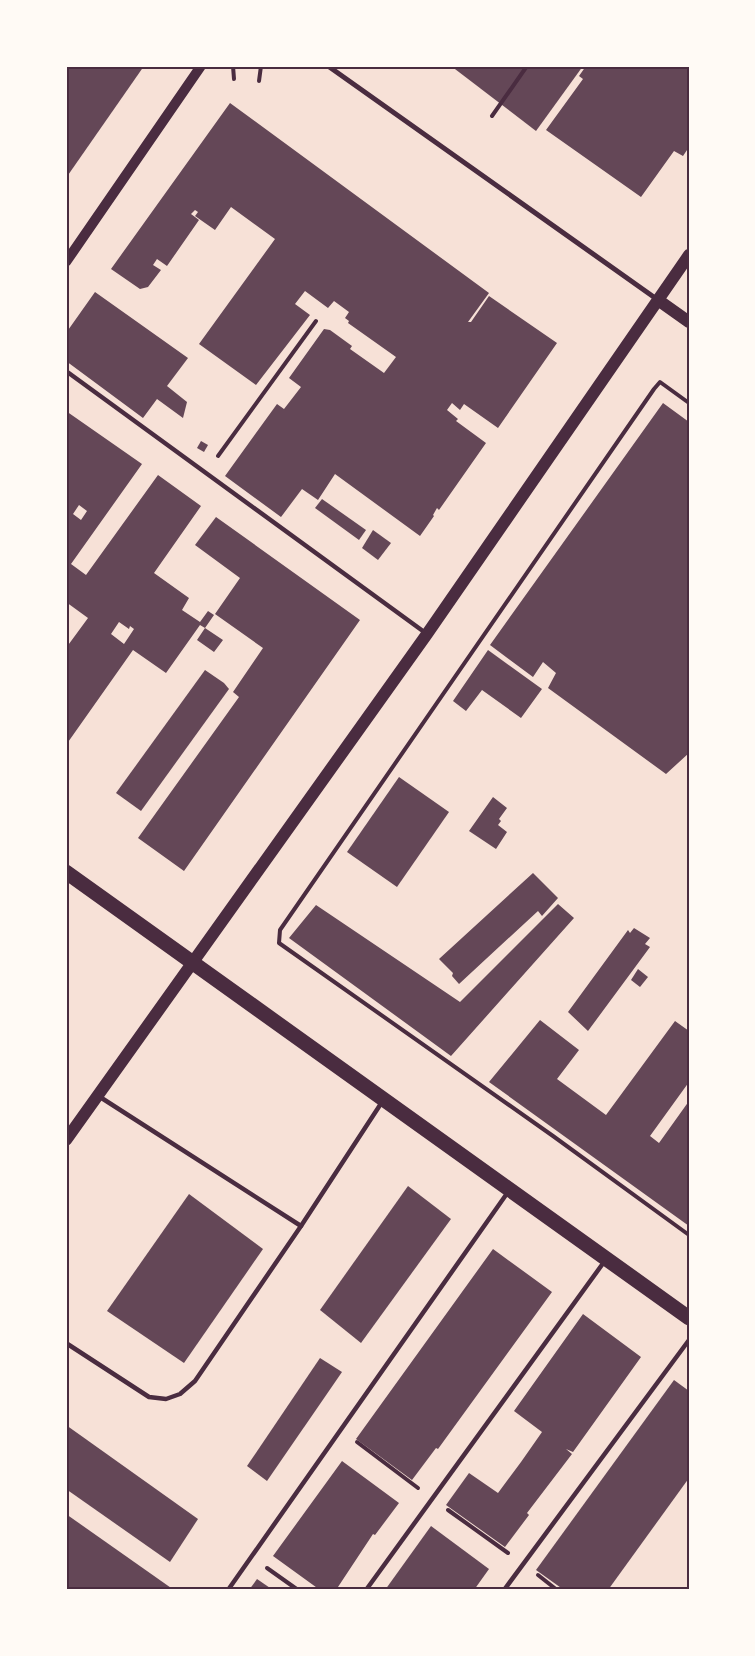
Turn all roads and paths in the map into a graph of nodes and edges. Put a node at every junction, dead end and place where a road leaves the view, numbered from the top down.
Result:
1 (201, 66) edge
2 (233, 66) edge
3 (261, 66) edge
4 (328, 66) edge
5 (527, 66) edge
6 (234, 79) dead end
7 (259, 81) dead end
8 (492, 116) dead end
9 (689, 255) edge
10 (66, 261) edge
11 (658, 300) junction
12 (316, 321) dead end
13 (689, 322) edge
14 (66, 371) edge
15 (689, 403) edge
16 (205, 473) junction
17 (427, 633) junction
18 (66, 872) edge
19 (191, 962) junction
20 (98, 1096) junction
21 (384, 1099) junction
22 (66, 1140) edge
23 (510, 1190) junction
24 (301, 1226) junction
25 (689, 1235) edge
26 (607, 1259) junction
27 (689, 1317) edge
28 (689, 1340) edge
29 (66, 1342) edge
30 (251, 1558) junction
31 (228, 1590) edge
32 (298, 1590) edge
33 (366, 1590) edge
34 (504, 1590) edge

1 - 10 street
2 - 6 path
3 - 7 path
4 - 11 street
5 - 8 path
9 - 11 main road
11 - 13 main road
11 - 17 main road
12 - 16 path
14 - 16 lane
15 - 25 path
16 - 17 lane
17 - 19 main road
18 - 19 main road
19 - 20 main road
19 - 21 main road
20 - 22 main road
20 - 24 lane
21 - 23 main road
21 - 24 lane
23 - 26 main road
23 - 30 lane
24 - 29 lane
26 - 27 main road
26 - 33 lane
28 - 34 lane
30 - 31 lane
30 - 32 path

